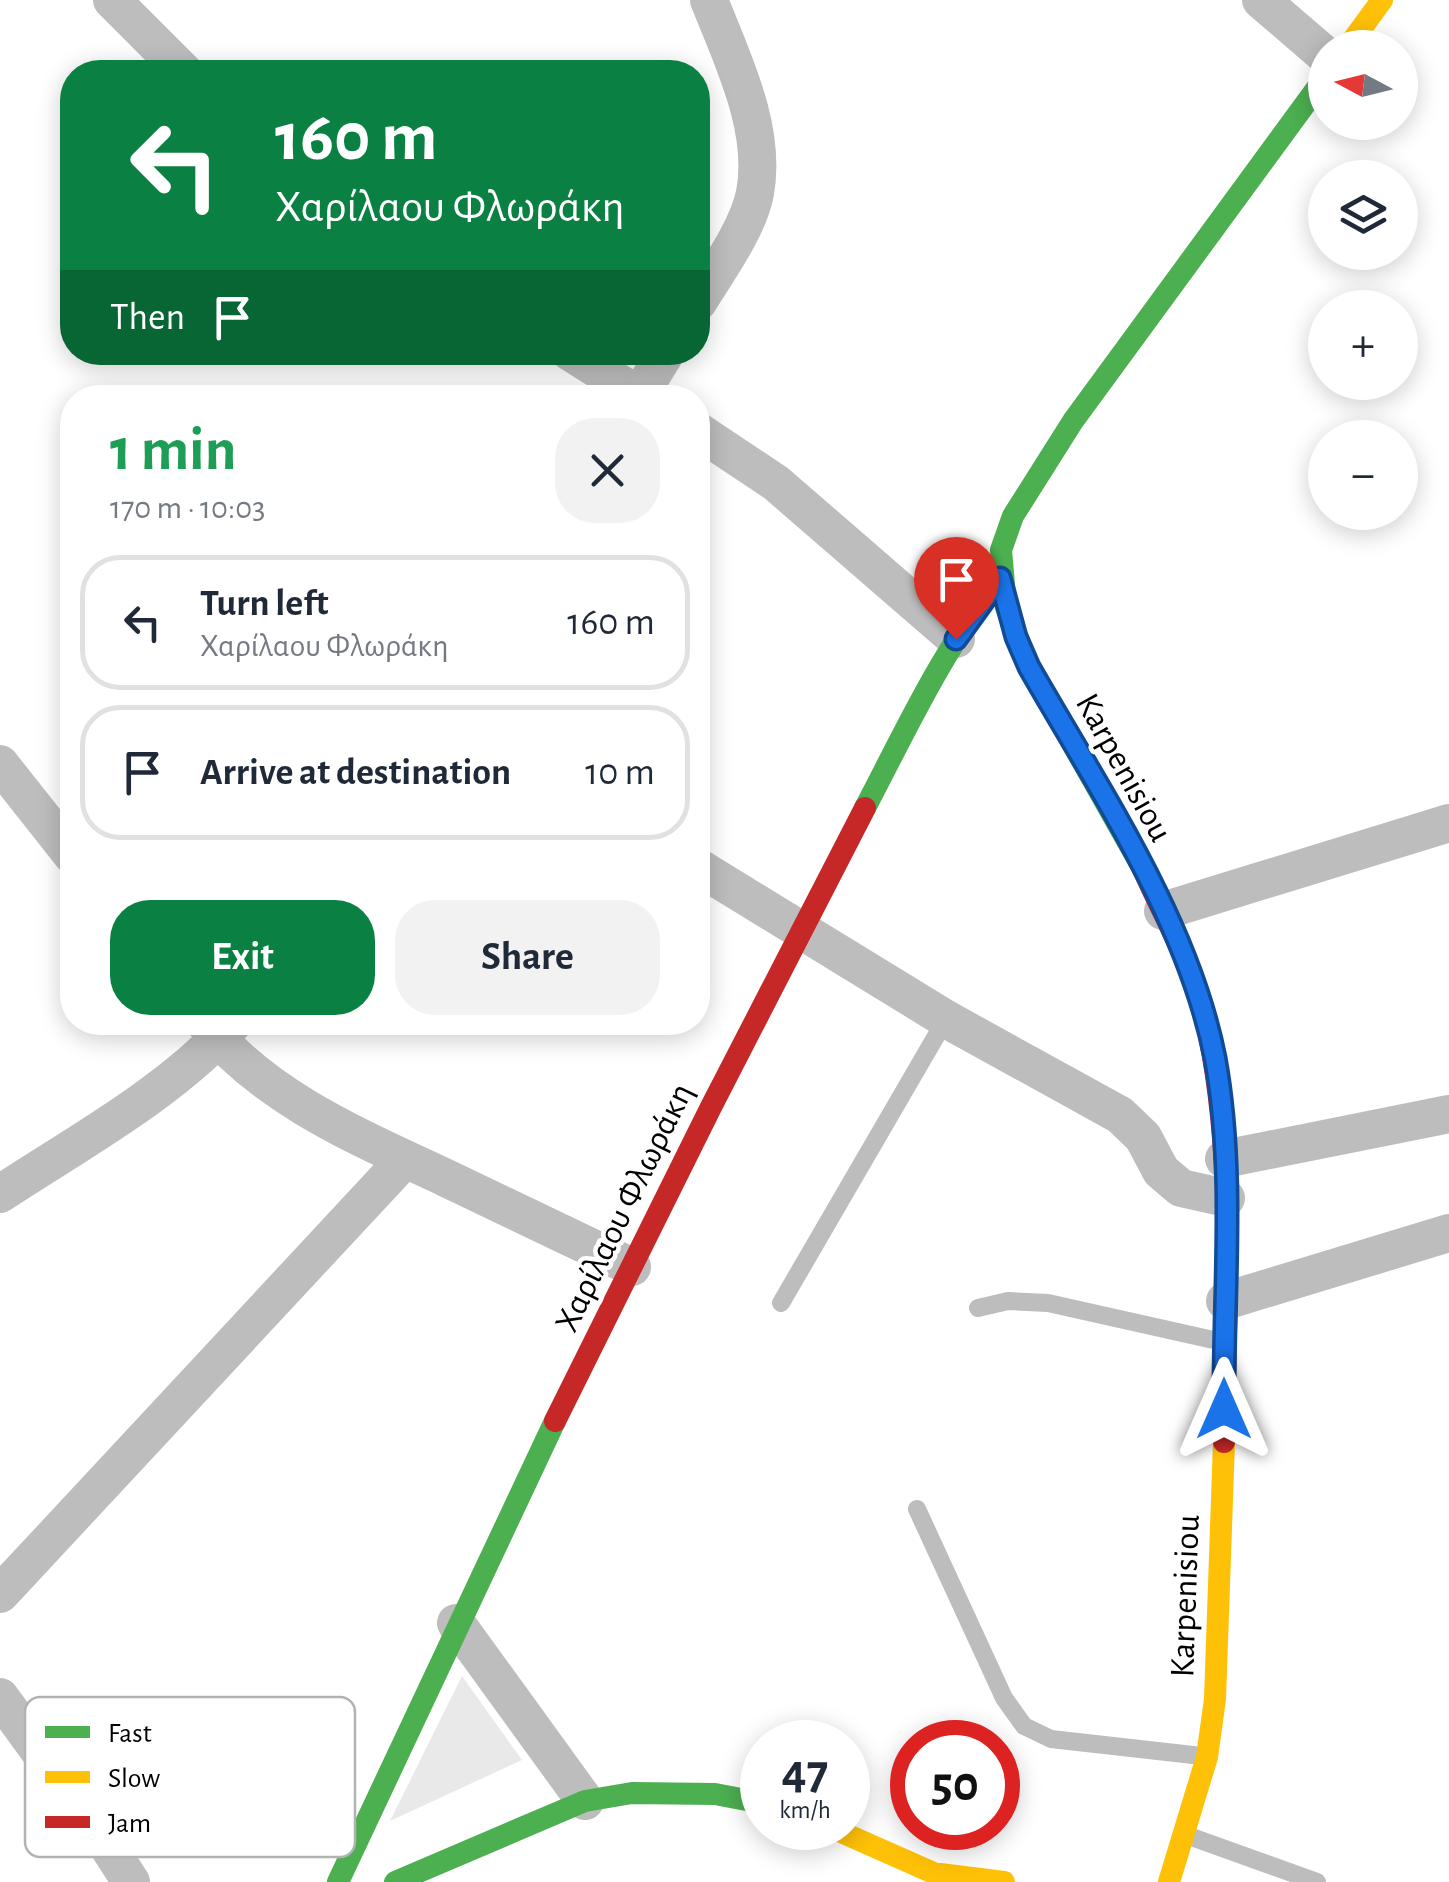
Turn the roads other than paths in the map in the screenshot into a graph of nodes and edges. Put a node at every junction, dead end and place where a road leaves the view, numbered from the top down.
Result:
1 (112, 0) edge
2 (709, 0) edge
3 (1261, 0) edge
4 (1382, 0) edge
5 (1360, 30) edge
6 (1308, 40) edge
7 (172, 60) edge
8 (1308, 101) edge
9 (710, 282) edge
10 (590, 365) edge
11 (621, 385) edge
12 (710, 439) edge
13 (1000, 578) junction
14 (956, 639) junction
15 (0, 764) edge
16 (1449, 822) edge
17 (60, 840) edge
18 (710, 875) edge
19 (1164, 911) junction
20 (799, 931) junction
21 (946, 1019) junction
22 (212, 1035) edge
23 (226, 1035) edge
24 (1449, 1114) edge
25 (405, 1159) junction
26 (1224, 1159) junction
27 (0, 1194) edge
28 (1226, 1198) junction
29 (1449, 1232) edge
30 (632, 1267) junction
31 (1225, 1300) junction
32 (781, 1302) dead end
33 (978, 1308) dead end
34 (1224, 1343) junction
35 (918, 1509) dead end
36 (0, 1594) edge
37 (456, 1623) junction
38 (0, 1697) edge
39 (25, 1731) edge
40 (1207, 1757) junction
41 (740, 1798) edge
42 (585, 1801) junction
43 (1185, 1835) junction
44 (355, 1845) edge
45 (870, 1845) edge
46 (115, 1857) edge
47 (349, 1857) edge
48 (947, 1878) edge
49 (131, 1882) edge
50 (338, 1882) edge
51 (395, 1882) edge
52 (1004, 1882) edge
53 (1169, 1882) edge
54 (1317, 1882) edge

1 - 7 street
2 - 9 street
3 - 6 street
4 - 5 main road
8 - 13 main road, Karpenisiou
10 - 11 street
12 - 14 street
13 - 14 main road, Χαρίλαου Φλωράκη
13 - 19 main road, Karpenisiou
14 - 20 main road, Χαρίλαου Φλωράκη
15 - 17 street
16 - 19 street
18 - 20 street
19 - 26 main road, Karpenisiou
20 - 21 street
20 - 30 main road, Χαρίλαου Φλωράκη
21 - 28 street
21 - 32 lane
22 - 27 street
23 - 25 street
24 - 26 street
25 - 30 street
25 - 36 street
26 - 28 main road, Karpenisiou
28 - 31 main road, Karpenisiou
29 - 31 street
30 - 37 main road, Χαρίλαου Φλωράκη
31 - 34 main road, Karpenisiou
33 - 34 lane
34 - 40 main road, Karpenisiou
35 - 40 lane
37 - 42 street
37 - 44 main road, Χαρίλαου Φλωράκη
38 - 39 street
40 - 43 main road, Karpenisiou
41 - 42 main road
42 - 51 main road
43 - 53 main road, Karpenisiou
43 - 54 lane
45 - 48 main road
46 - 49 street
47 - 50 main road, Χαρίλαου Φλωράκη
48 - 52 main road

